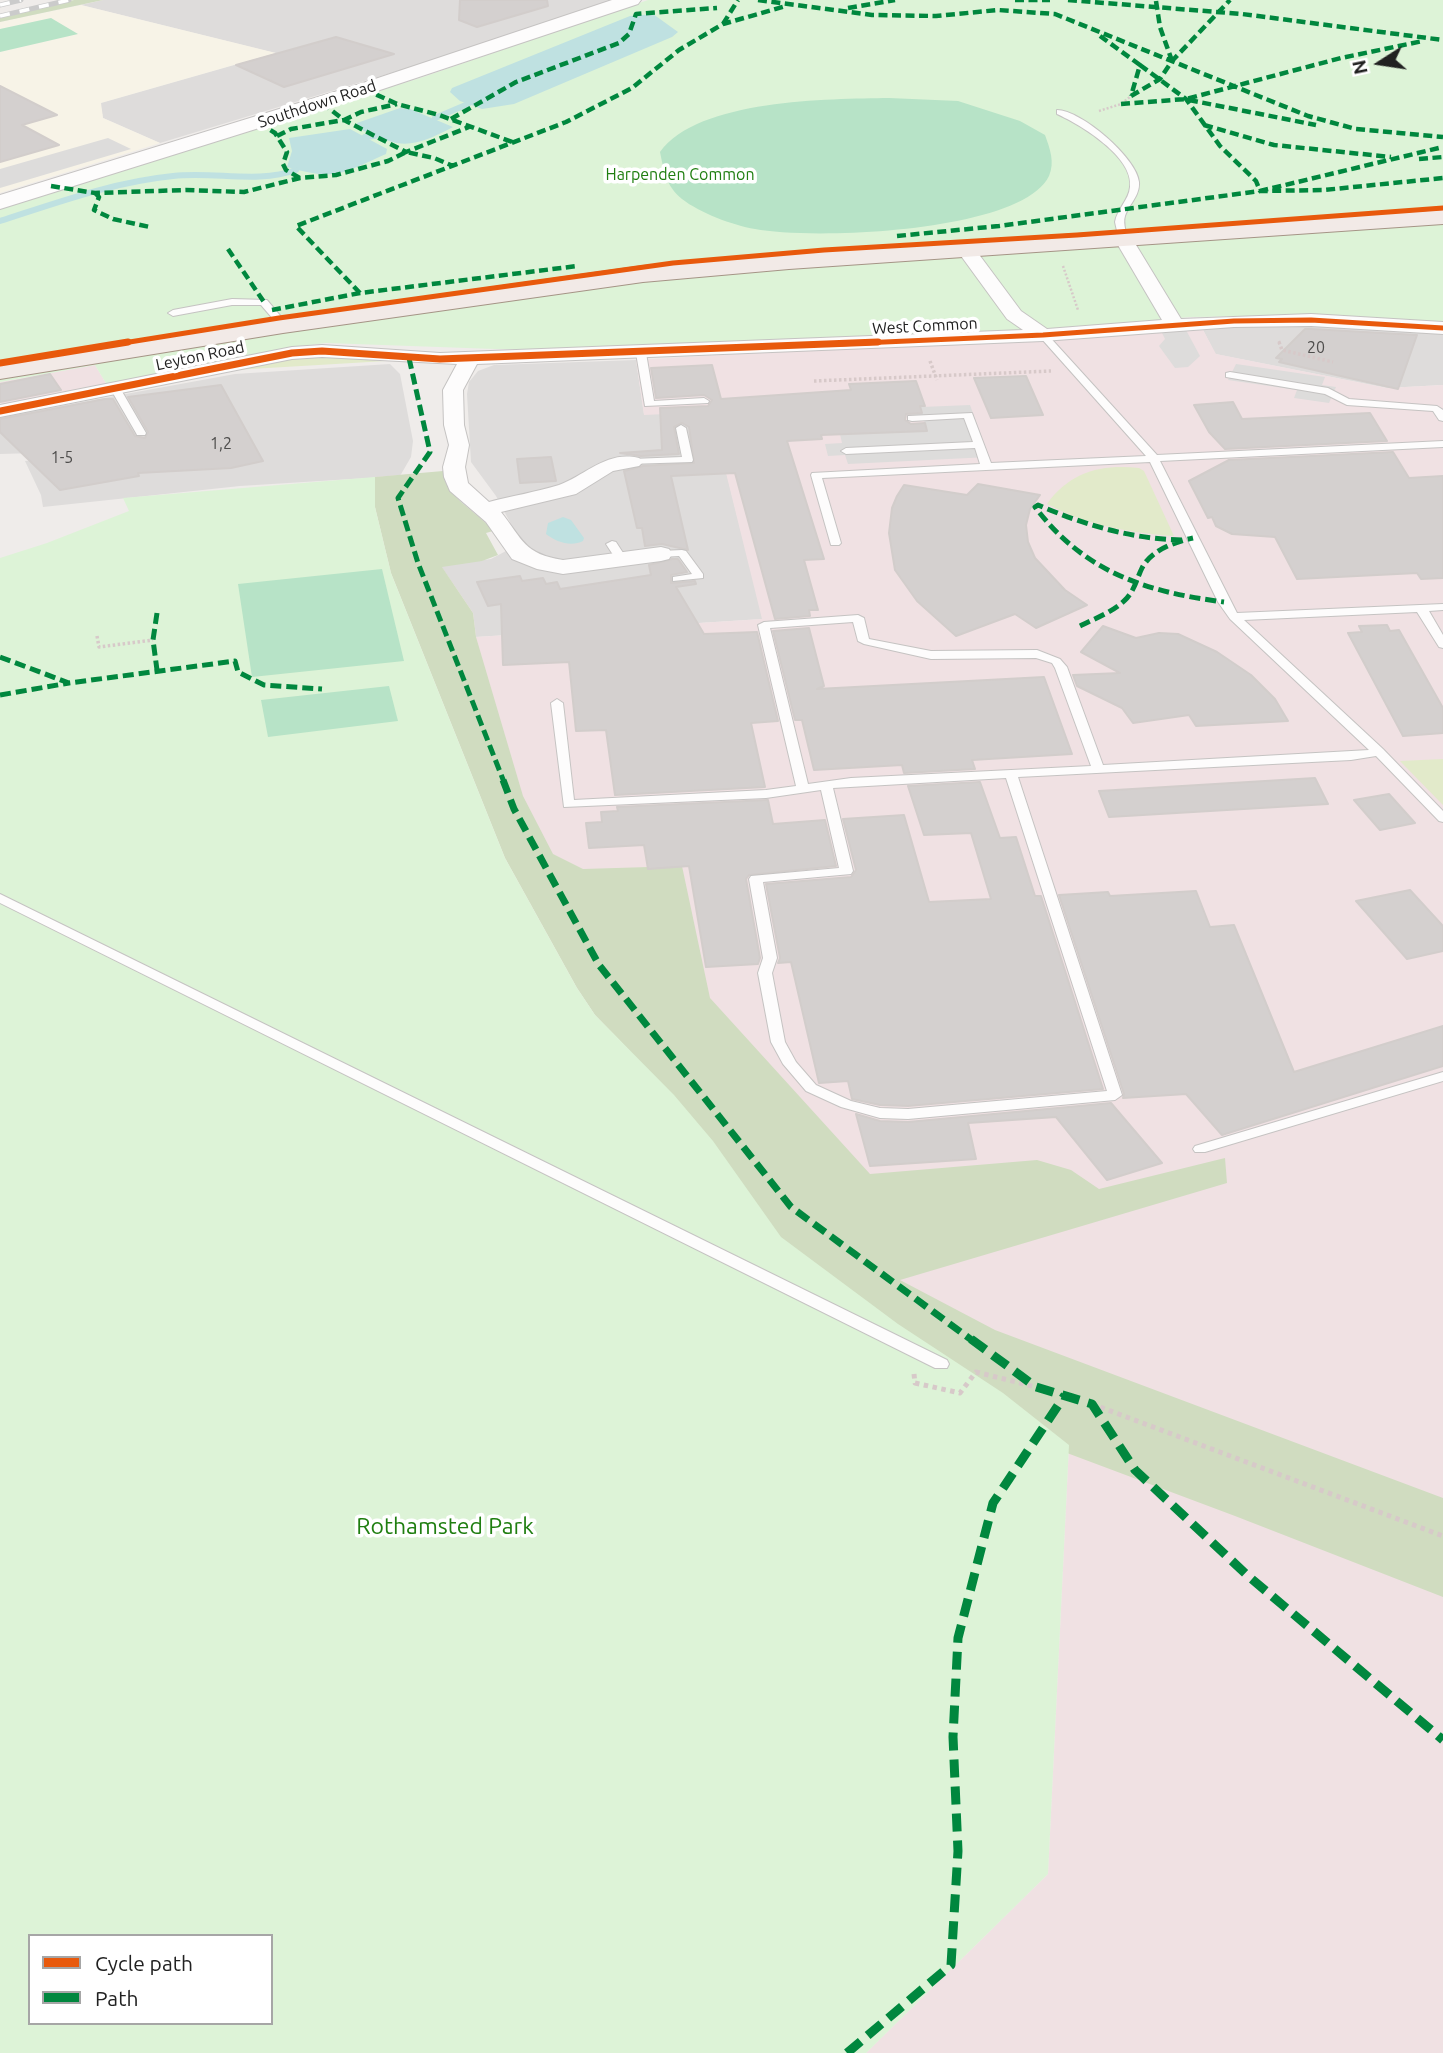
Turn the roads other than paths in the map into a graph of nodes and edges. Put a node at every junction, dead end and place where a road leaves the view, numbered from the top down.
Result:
1 (631, 0) edge
2 (1060, 112) dead end
3 (0, 202) edge
4 (1443, 217) edge
5 (1124, 240) junction
6 (965, 249) junction
7 (173, 313) dead end
8 (1174, 324) junction
9 (283, 326) junction
10 (1443, 328) edge
11 (1042, 335) junction
12 (641, 353) junction
13 (409, 358) joint
14 (470, 358) junction
15 (0, 371) edge
16 (1230, 375) dead end
17 (115, 388) junction
18 (704, 401) dead end
19 (0, 411) edge
20 (1443, 417) edge
21 (912, 418) dead end
22 (681, 428) dead end
23 (141, 433) dead end
24 (1443, 444) edge
25 (979, 445) junction
26 (846, 451) dead end
27 (1153, 457) junction
28 (632, 462) joint
29 (986, 465) junction
30 (486, 509) junction
31 (835, 543) dead end
32 (661, 555) joint
33 (677, 579) dead end
34 (1443, 607) edge
35 (1421, 608) junction
36 (1234, 617) junction
37 (1443, 645) edge
38 (557, 703) dead end
39 (1379, 752) junction
40 (1099, 770) junction
41 (1011, 774) junction
42 (826, 785) junction
43 (803, 789) junction
44 (1443, 818) edge
45 (0, 898) edge
46 (1443, 1076) edge
47 (1199, 1149) dead end
48 (941, 1364) dead end

1 - 3 street, Southdown Road
2 - 5 lane
4 - 5 main road
5 - 6 main road
5 - 8 street
6 - 9 main road
6 - 11 street, West Common
7 - 9 lane
8 - 10 street, West Common
8 - 11 street, West Common
9 - 15 main road
11 - 12 street, West Common
11 - 27 lane
12 - 14 street, West Common
12 - 18 lane
13 - 14 street, West Common
13 - 17 street, Leyton Road
14 - 30 street
16 - 20 lane
17 - 19 street, Leyton Road
17 - 23 lane
21 - 25 lane
22 - 28 lane
24 - 27 lane
25 - 26 lane
25 - 29 lane
27 - 29 lane
27 - 36 lane
28 - 30 street
29 - 31 lane
30 - 32 street
32 - 33 lane
34 - 35 lane
35 - 36 lane
35 - 37 lane
36 - 39 lane
38 - 43 lane
39 - 40 lane
39 - 44 lane
40 - 41 lane
40 - 43 lane
41 - 42 lane
41 - 42 lane
42 - 43 lane
45 - 48 lane
46 - 47 lane

